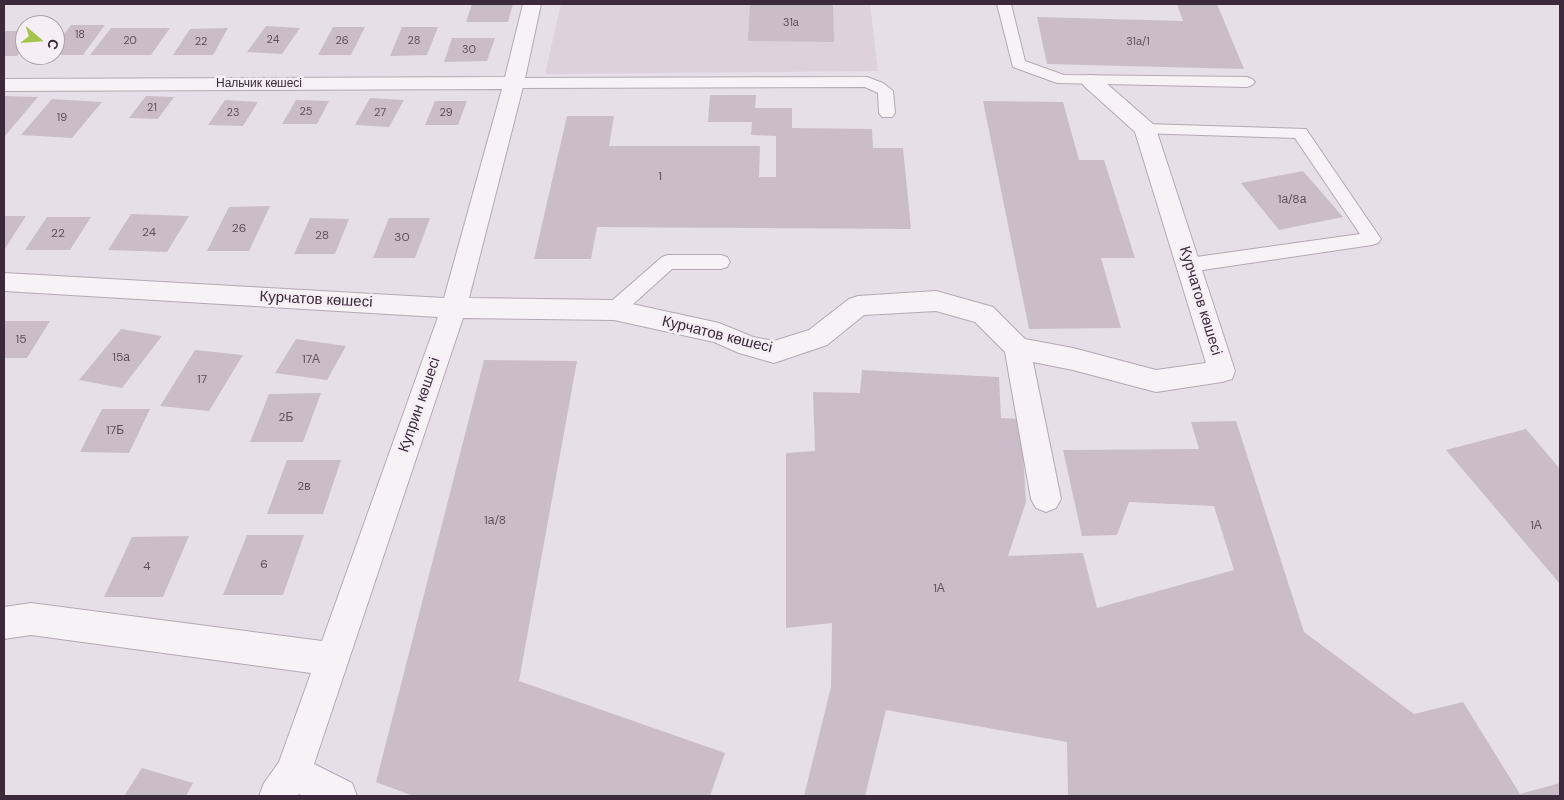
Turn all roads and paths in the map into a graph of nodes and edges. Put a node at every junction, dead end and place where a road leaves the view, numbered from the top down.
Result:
1 (532, 4) edge
2 (1004, 4) edge
3 (1091, 81) junction
4 (1247, 82) dead end
5 (514, 83) junction
6 (4, 85) edge
7 (887, 113) dead end
8 (1145, 129) junction
9 (721, 262) dead end
10 (1189, 264) junction
11 (4, 282) edge
12 (454, 308) junction
13 (614, 310) junction
14 (1017, 348) junction
15 (1046, 499) dead end
16 (4, 623) edge
17 (332, 659) junction
18 (285, 784) edge
19 (339, 796) edge

1 - 5 street, Куприн көшесі
2 - 3 lane
3 - 4 lane
3 - 8 street
5 - 6 street, Нальчик көшесі
5 - 7 lane
5 - 12 street, Куприн көшесі
8 - 10 street, Курчатов көшесі
8 - 10 lane
9 - 13 lane
10 - 14 street, Курчатов көшесі
11 - 12 street, Курчатов көшесі
12 - 13 street, Курчатов көшесі
12 - 17 street, Куприн көшесі
13 - 14 street, Курчатов көшесі
14 - 15 street
16 - 17 street
17 - 18 street, Куприн көшесі
18 - 19 street

